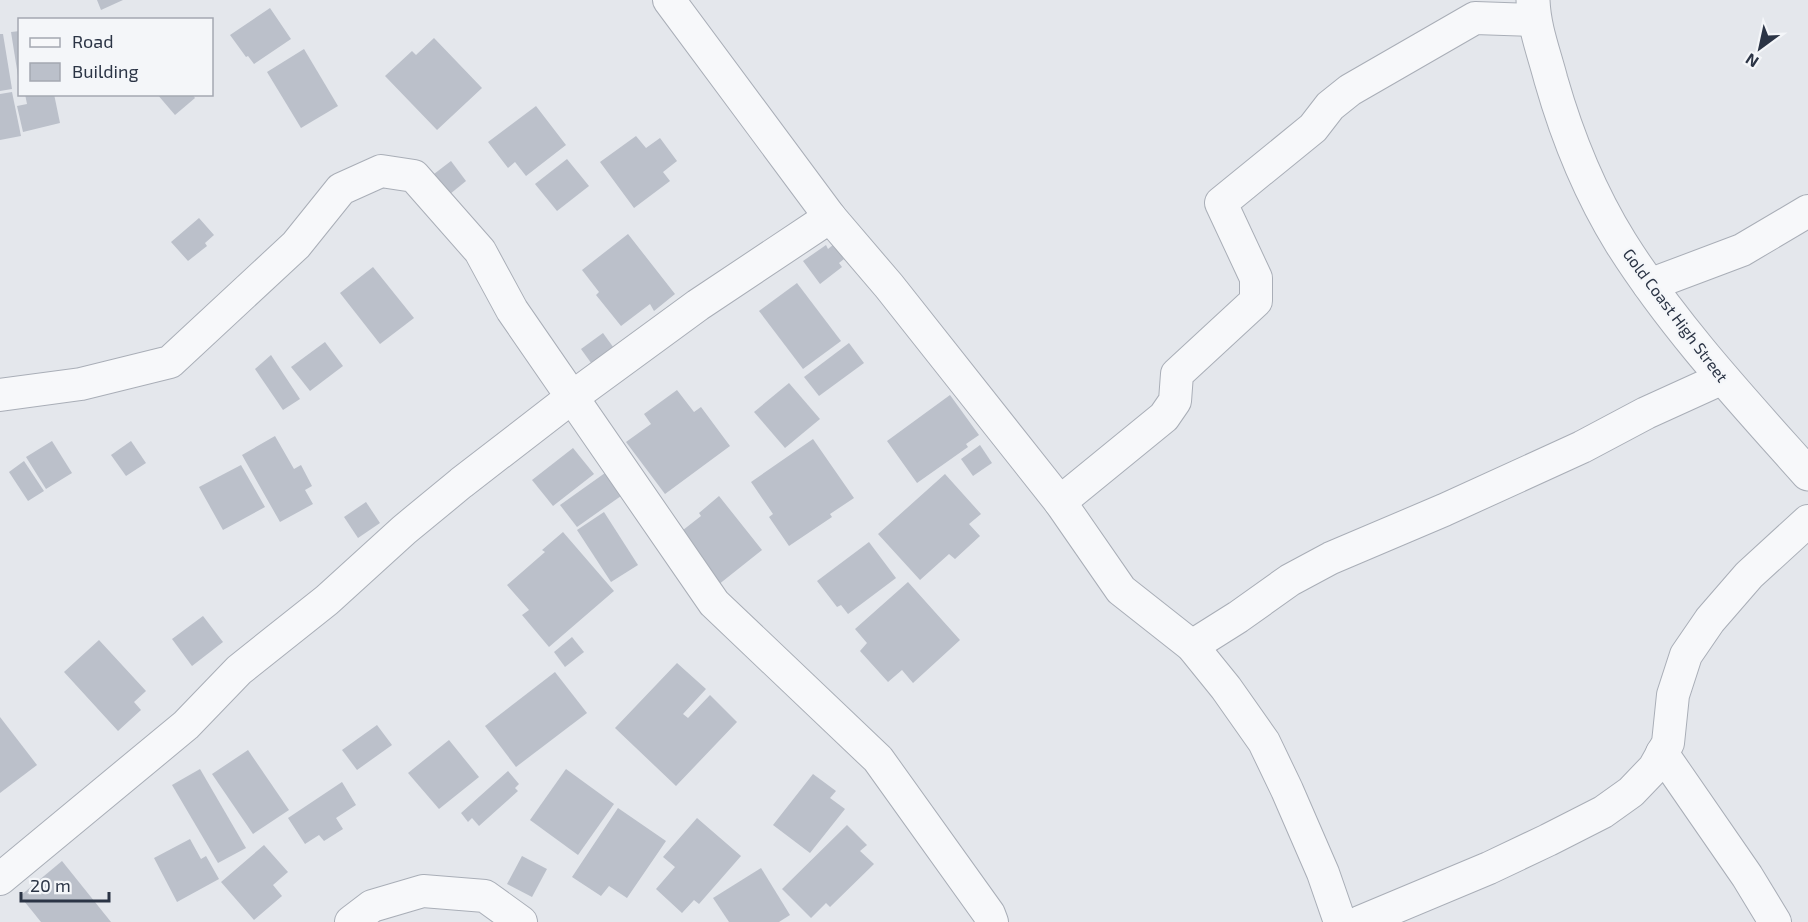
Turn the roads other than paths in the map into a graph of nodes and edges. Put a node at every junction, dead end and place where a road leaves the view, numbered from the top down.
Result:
1 (669, 0) edge
2 (1534, 10) edge
3 (1808, 211) edge
4 (830, 218) junction
5 (1649, 285) junction
6 (1722, 378) junction
7 (0, 395) edge
8 (571, 398) junction
9 (1808, 474) edge
10 (1060, 502) junction
11 (1808, 521) edge
12 (1192, 646) junction
13 (1662, 753) junction
14 (0, 879) edge
15 (351, 922) edge
16 (521, 922) edge
17 (992, 922) edge
18 (1340, 922) edge
19 (1360, 922) edge
20 (1775, 922) edge

1 - 4 street
2 - 5 street, Gold Coast High Street
2 - 10 street
3 - 5 street
4 - 8 street
4 - 10 street
5 - 6 street, Gold Coast High Street
6 - 9 street, Gold Coast High Street
6 - 12 street
7 - 8 street
8 - 14 street
8 - 17 street
10 - 12 street
11 - 13 street
12 - 18 street
13 - 19 street
13 - 20 street
15 - 16 street

